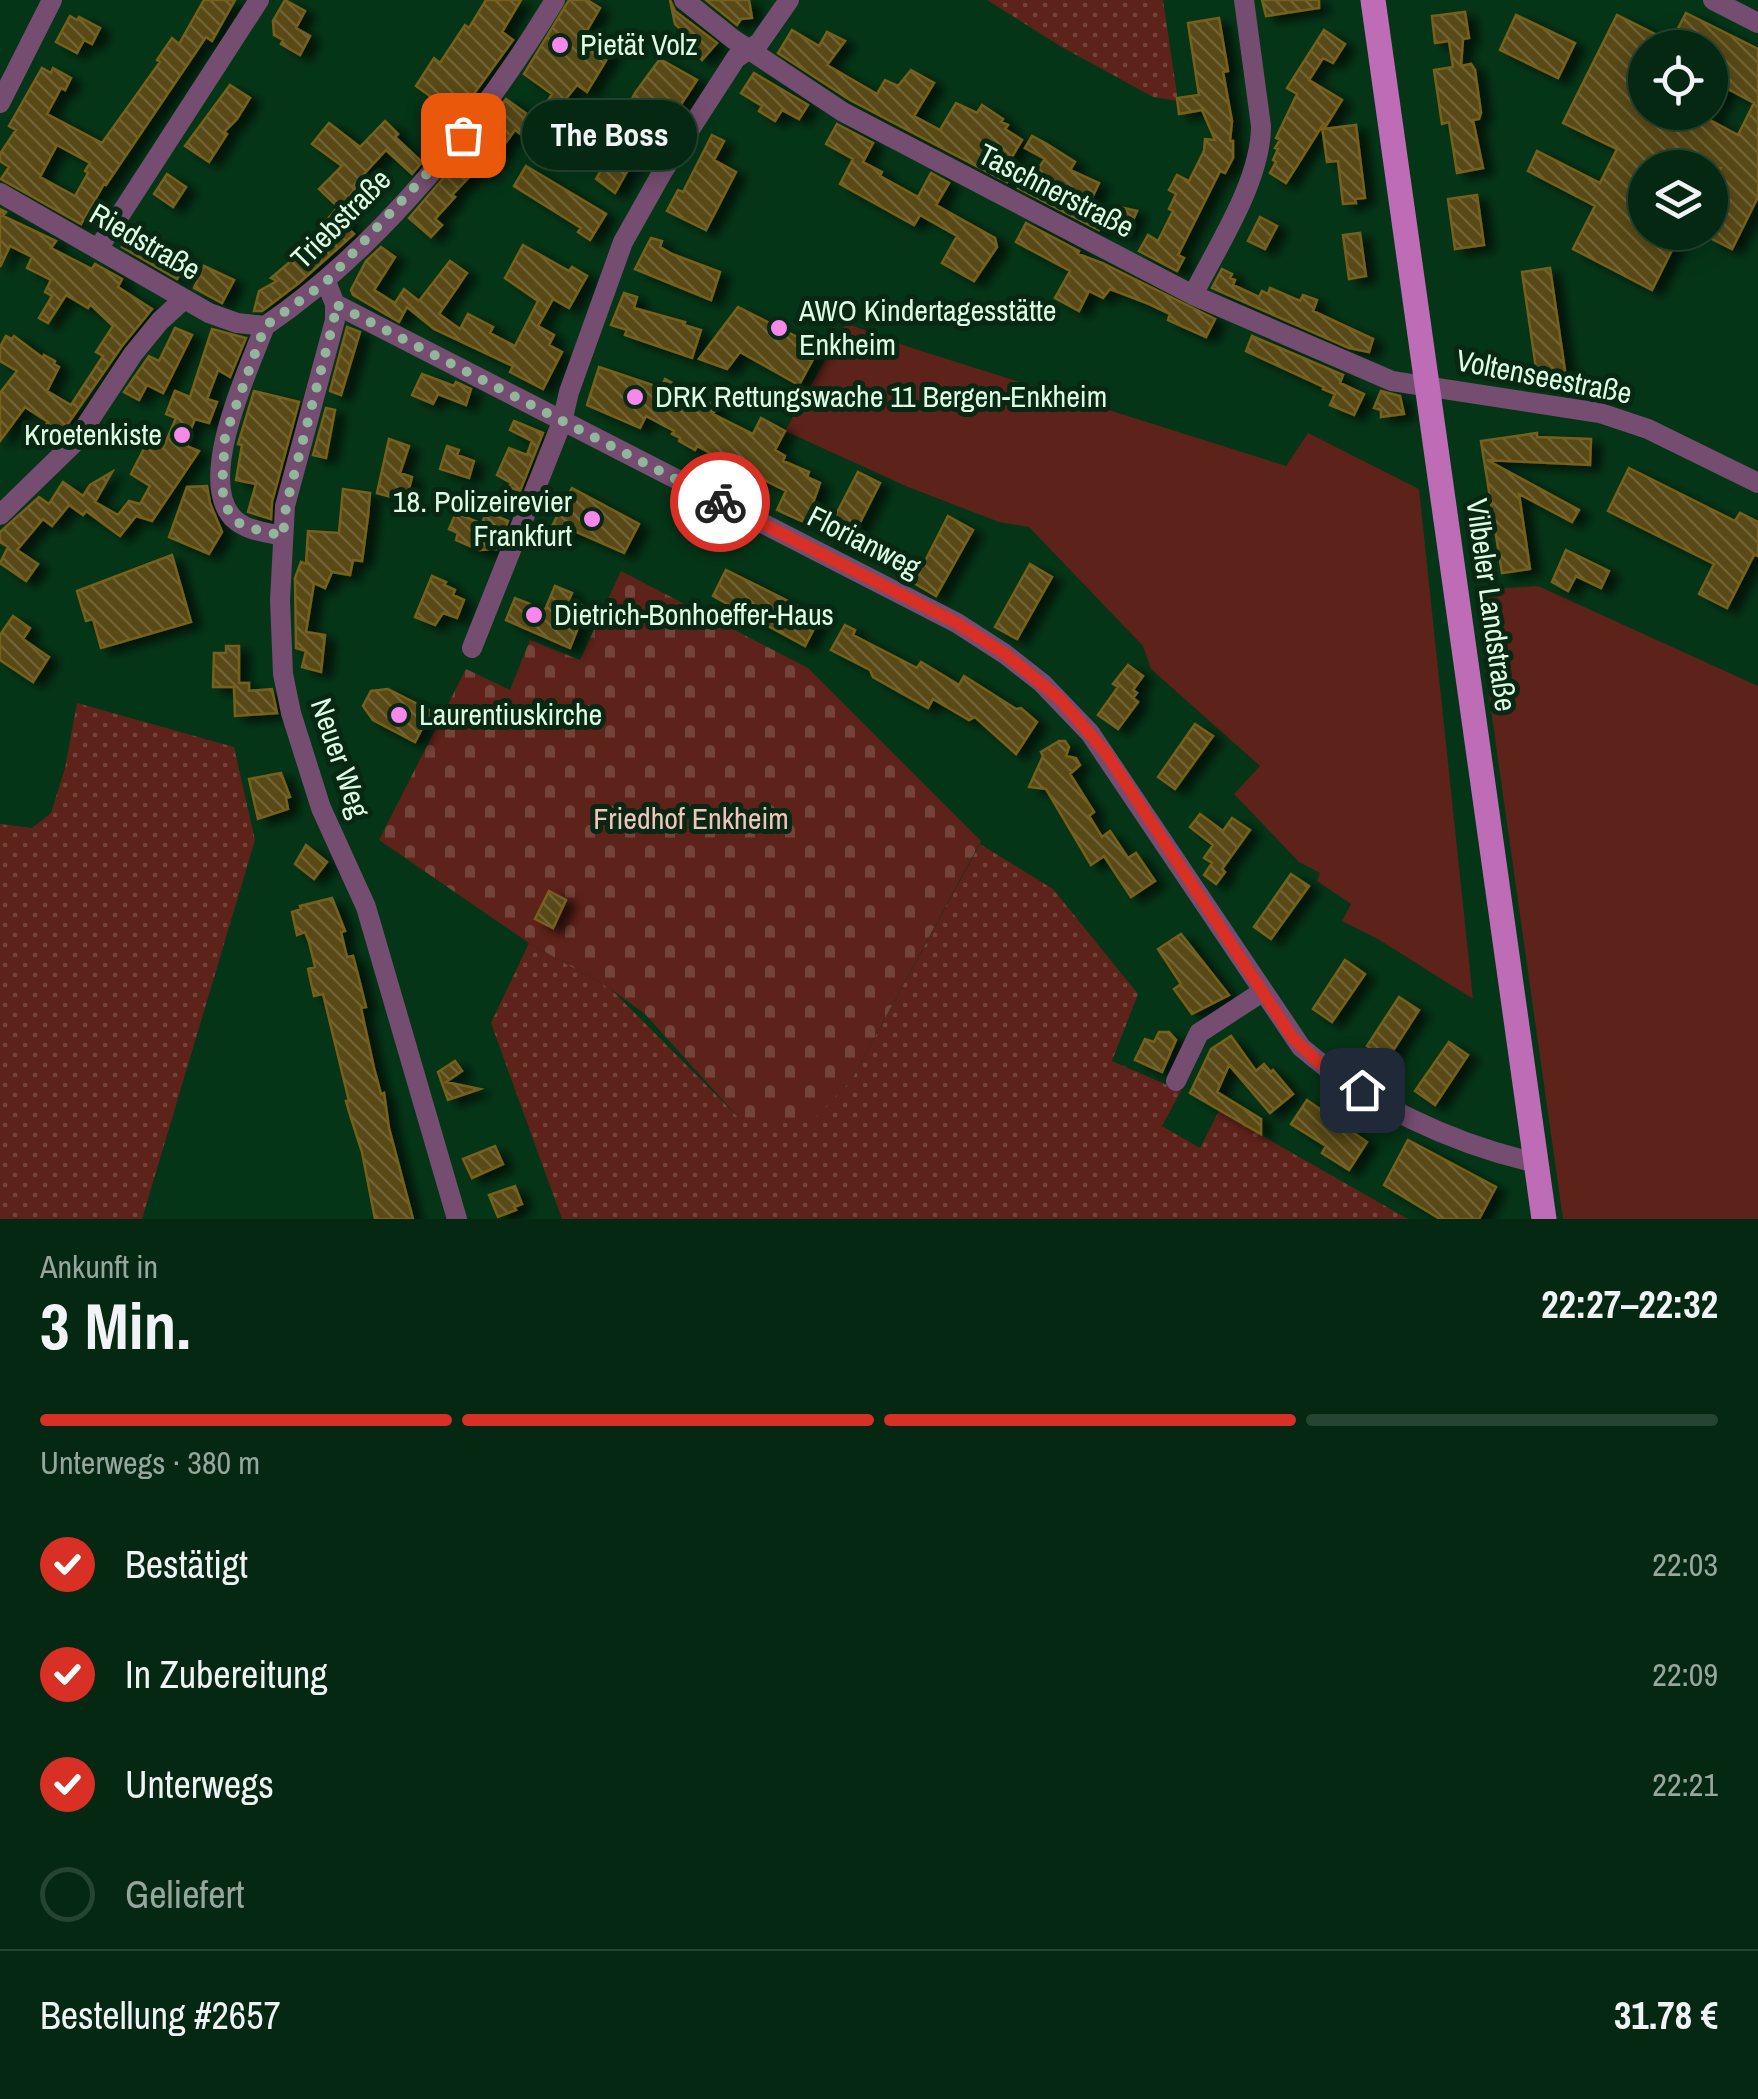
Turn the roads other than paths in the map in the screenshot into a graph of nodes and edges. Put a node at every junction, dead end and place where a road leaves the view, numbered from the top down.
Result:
1 (52, 0) edge
2 (259, 0) edge
3 (555, 0) edge
4 (684, 0) edge
5 (788, 0) edge
6 (1244, 0) edge
7 (1373, 0) edge
8 (1713, 0) edge
9 (1758, 23) edge
10 (749, 50) junction
11 (0, 104) edge
12 (0, 193) edge
13 (98, 249) junction
14 (326, 282) junction
15 (1193, 295) junction
16 (183, 300) junction
17 (335, 304) junction
18 (265, 326) junction
19 (1426, 386) junction
20 (562, 422) junction
21 (1758, 482) edge
22 (0, 515) edge
23 (283, 536) junction
24 (472, 648) dead end
25 (1262, 992) junction
26 (1176, 1081) dead end
27 (1536, 1163) junction
28 (457, 1219) edge
29 (1544, 1219) edge

1 - 11 street
2 - 13 street
3 - 14 street, Triebstraße
4 - 10 street, Taschnerstraße
5 - 10 street
6 - 15 street
7 - 19 main road, Vilbeler Landstraße
8 - 9 street
10 - 15 street, Taschnerstraße
10 - 20 street
12 - 13 street, Riedstraße
13 - 16 street, Riedstraße
14 - 17 street
14 - 18 street, Triebstraße
15 - 19 street, Taschnerstraße
16 - 18 street, Riedstraße
16 - 22 street
17 - 20 street, Florianweg
17 - 23 street, Neuer Weg
18 - 23 street
19 - 21 street, Voltenseestraße
19 - 27 main road, Vilbeler Landstraße
20 - 24 street
20 - 25 street, Florianweg
23 - 28 street, Neuer Weg
25 - 26 street
25 - 27 street, Florianweg
27 - 29 main road, Vilbeler Landstraße

